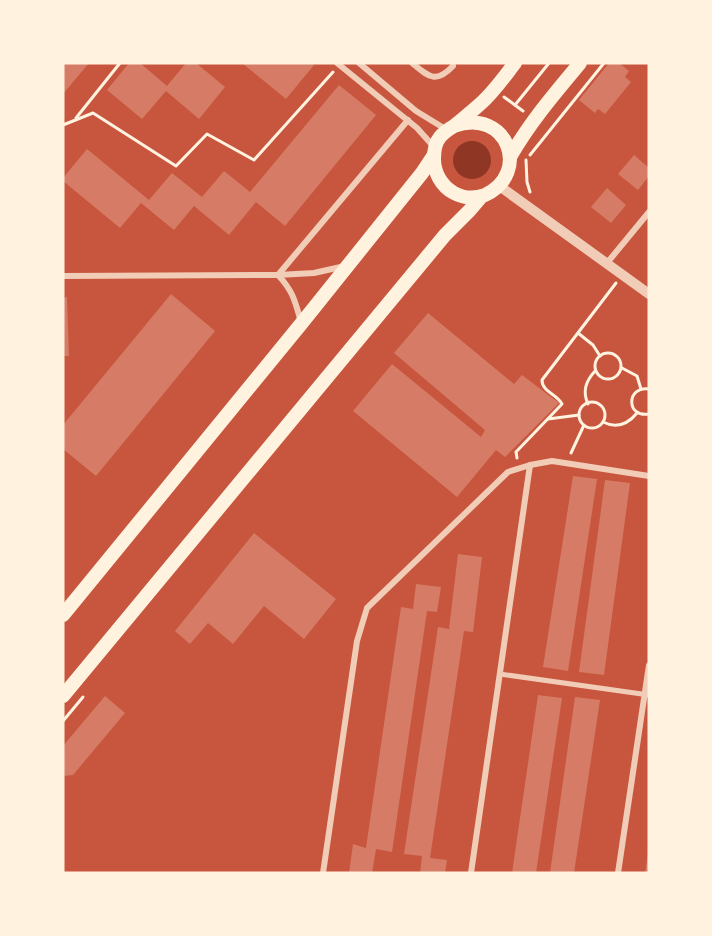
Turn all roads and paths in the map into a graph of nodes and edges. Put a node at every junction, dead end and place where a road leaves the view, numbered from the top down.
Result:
1 (120, 63) edge
2 (359, 63) edge
3 (412, 63) edge
4 (515, 63) edge
5 (549, 63) edge
6 (580, 63) edge
7 (604, 63) edge
8 (338, 64) edge
9 (453, 64) edge
10 (494, 89) junction
11 (515, 105) junction
12 (75, 120) junction
13 (408, 120) junction
14 (534, 120) junction
15 (63, 125) edge
16 (451, 128) junction
17 (435, 151) junction
18 (510, 157) junction
19 (498, 185) junction
20 (530, 192) dead end
21 (481, 196) junction
22 (649, 212) edge
23 (606, 263) junction
24 (348, 265) junction
25 (622, 274) junction
26 (278, 275) junction
27 (63, 276) edge
28 (649, 294) edge
29 (301, 324) junction
30 (578, 333) junction
31 (600, 356) junction
32 (621, 368) junction
33 (596, 371) junction
34 (641, 389) junction
35 (649, 390) edge
36 (588, 404) junction
37 (637, 413) junction
38 (649, 414) edge
39 (579, 415) junction
40 (548, 419) junction
41 (603, 422) junction
42 (584, 425) junction
43 (568, 464) junction
44 (530, 465) junction
45 (519, 468) junction
46 (649, 476) edge
47 (63, 615) edge
48 (649, 665) edge
49 (500, 674) junction
50 (85, 694) dead end
51 (647, 695) edge
52 (63, 696) edge
53 (63, 721) edge
54 (323, 873) edge
55 (471, 873) edge
56 (618, 873) edge

1 - 12 path
2 - 16 street
3 - 9 street
4 - 10 main road
5 - 11 path
6 - 14 main road
7 - 20 path
8 - 12 path
8 - 13 street
10 - 11 path
10 - 16 main road
11 - 14 path
12 - 15 path
13 - 17 street
13 - 26 street
14 - 18 main road
16 - 17 main road
16 - 18 main road
17 - 21 main road
17 - 24 main road
18 - 19 main road
19 - 21 main road
19 - 23 street
21 - 52 main road
22 - 23 street
23 - 25 street
24 - 26 street
24 - 29 main road
25 - 28 street
25 - 30 path
26 - 27 street
26 - 29 street
29 - 47 main road
30 - 31 path
30 - 40 path
31 - 32 path
31 - 33 path
32 - 33 path
32 - 34 path
33 - 36 path
34 - 35 path
34 - 37 path
36 - 39 path
36 - 41 path
37 - 38 path
37 - 41 path
39 - 40 path
39 - 42 path
40 - 45 path
41 - 42 path
42 - 43 path
43 - 44 street
43 - 46 street
44 - 45 street
44 - 49 street
45 - 54 street
48 - 51 street
49 - 51 street
49 - 55 street
50 - 53 path
51 - 56 street

